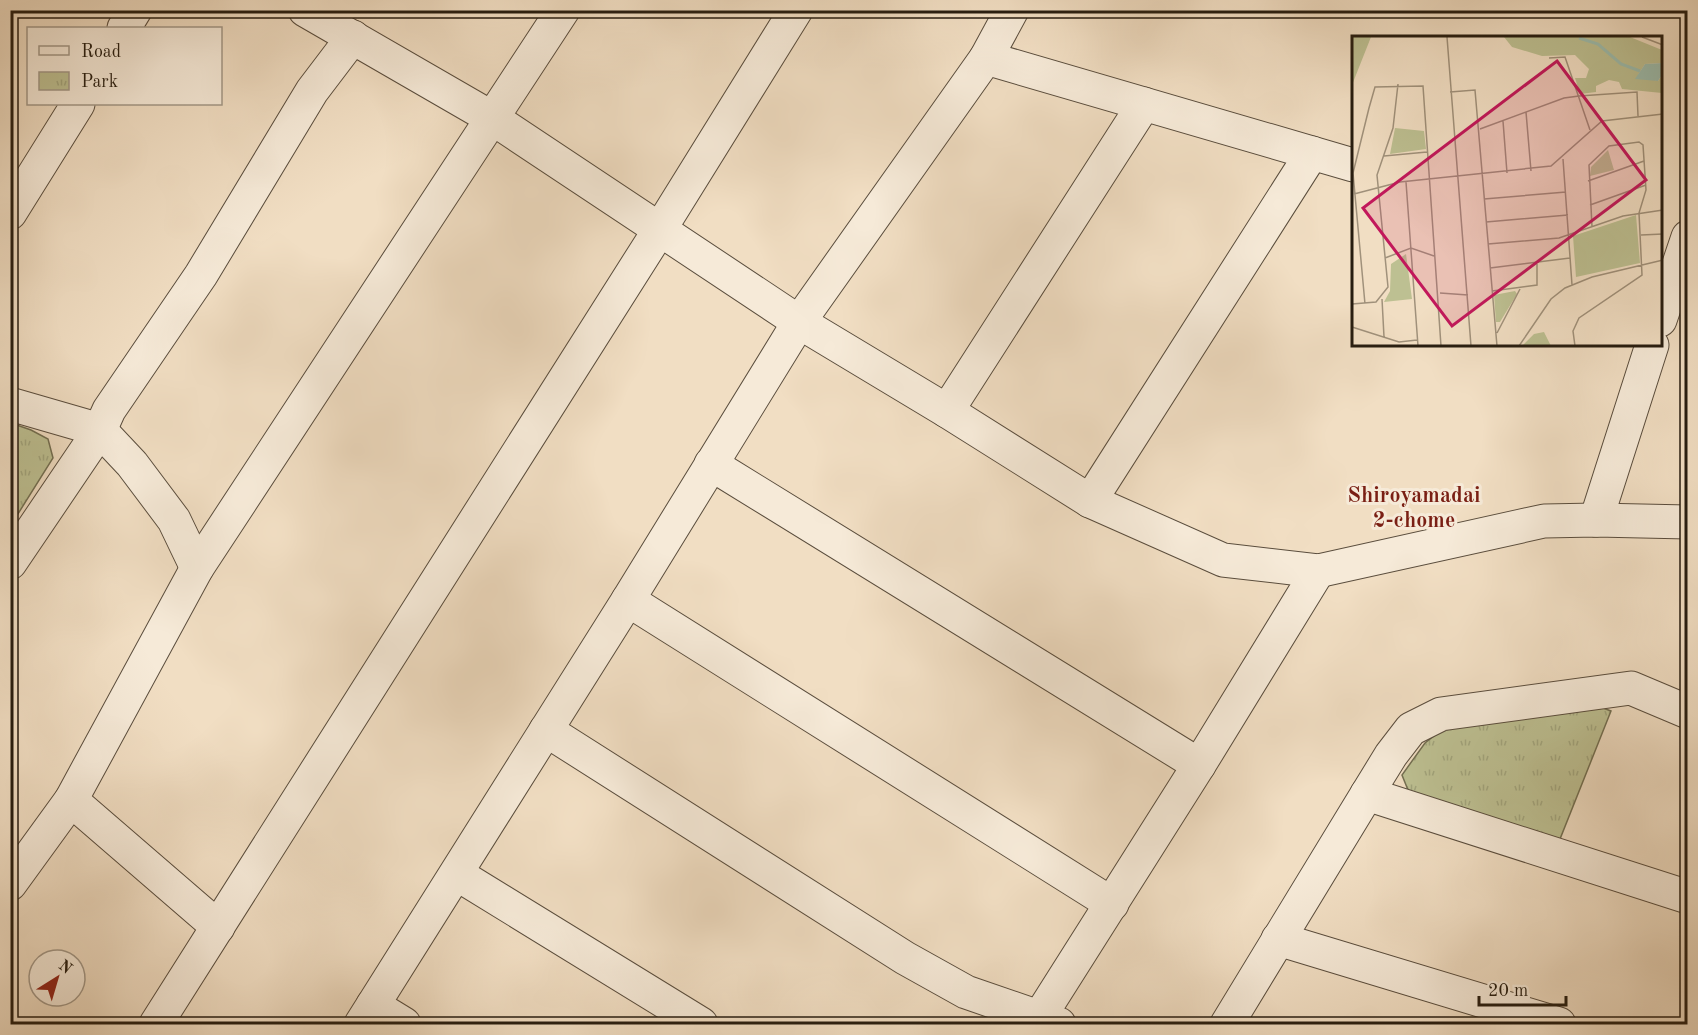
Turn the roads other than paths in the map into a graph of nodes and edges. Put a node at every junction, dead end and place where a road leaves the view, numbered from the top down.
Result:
1 (135, 10) edge
2 (305, 10) edge
3 (563, 10) edge
4 (796, 10) edge
5 (1012, 10) edge
6 (125, 27) edge
7 (353, 37) junction
8 (986, 58) junction
9 (1144, 104) junction
10 (77, 105) edge
11 (492, 118) junction
12 (1312, 153) junction
13 (1352, 165) edge
14 (10, 213) edge
15 (660, 229) junction
16 (1688, 237) edge
17 (1673, 285) edge
18 (1662, 315) edge
19 (799, 322) junction
20 (1652, 346) edge
21 (10, 404) edge
22 (947, 411) junction
23 (100, 430) junction
24 (711, 464) junction
25 (1090, 501) junction
26 (1596, 520) junction
27 (1688, 522) edge
28 (10, 564) edge
29 (197, 568) junction
30 (1318, 571) junction
31 (628, 600) junction
32 (1688, 712) edge
33 (546, 730) junction
34 (1199, 765) junction
35 (1367, 794) junction
36 (71, 800) junction
37 (457, 874) junction
38 (10, 884) edge
39 (1688, 897) edge
40 (1112, 904) junction
41 (218, 927) junction
42 (1278, 939) junction
43 (367, 1015) edge
44 (1045, 1022) edge
45 (156, 1024) edge
46 (404, 1024) edge
47 (701, 1024) edge
48 (1227, 1024) edge
49 (1559, 1024) edge

1 - 6 street
2 - 7 street
3 - 11 street
4 - 15 street
5 - 8 street
7 - 11 street
7 - 23 street
8 - 9 street
8 - 19 street
9 - 12 street
9 - 22 street
10 - 14 street
11 - 15 street
11 - 29 street
12 - 13 street
12 - 25 street
15 - 19 street
15 - 41 street
16 - 17 street
17 - 18 street
19 - 22 street
19 - 24 street
20 - 26 street
21 - 23 street
22 - 25 street
23 - 28 street
23 - 29 street
24 - 31 street
24 - 34 street
25 - 30 street
26 - 27 street
26 - 30 street
29 - 36 street
30 - 34 street
31 - 33 street
31 - 40 street
32 - 35 street
33 - 37 street
33 - 44 street
34 - 40 street
35 - 39 street
35 - 42 street
36 - 38 street
36 - 41 street
37 - 43 street
37 - 47 street
40 - 44 street
41 - 45 street
42 - 48 street
42 - 49 street
43 - 46 street

